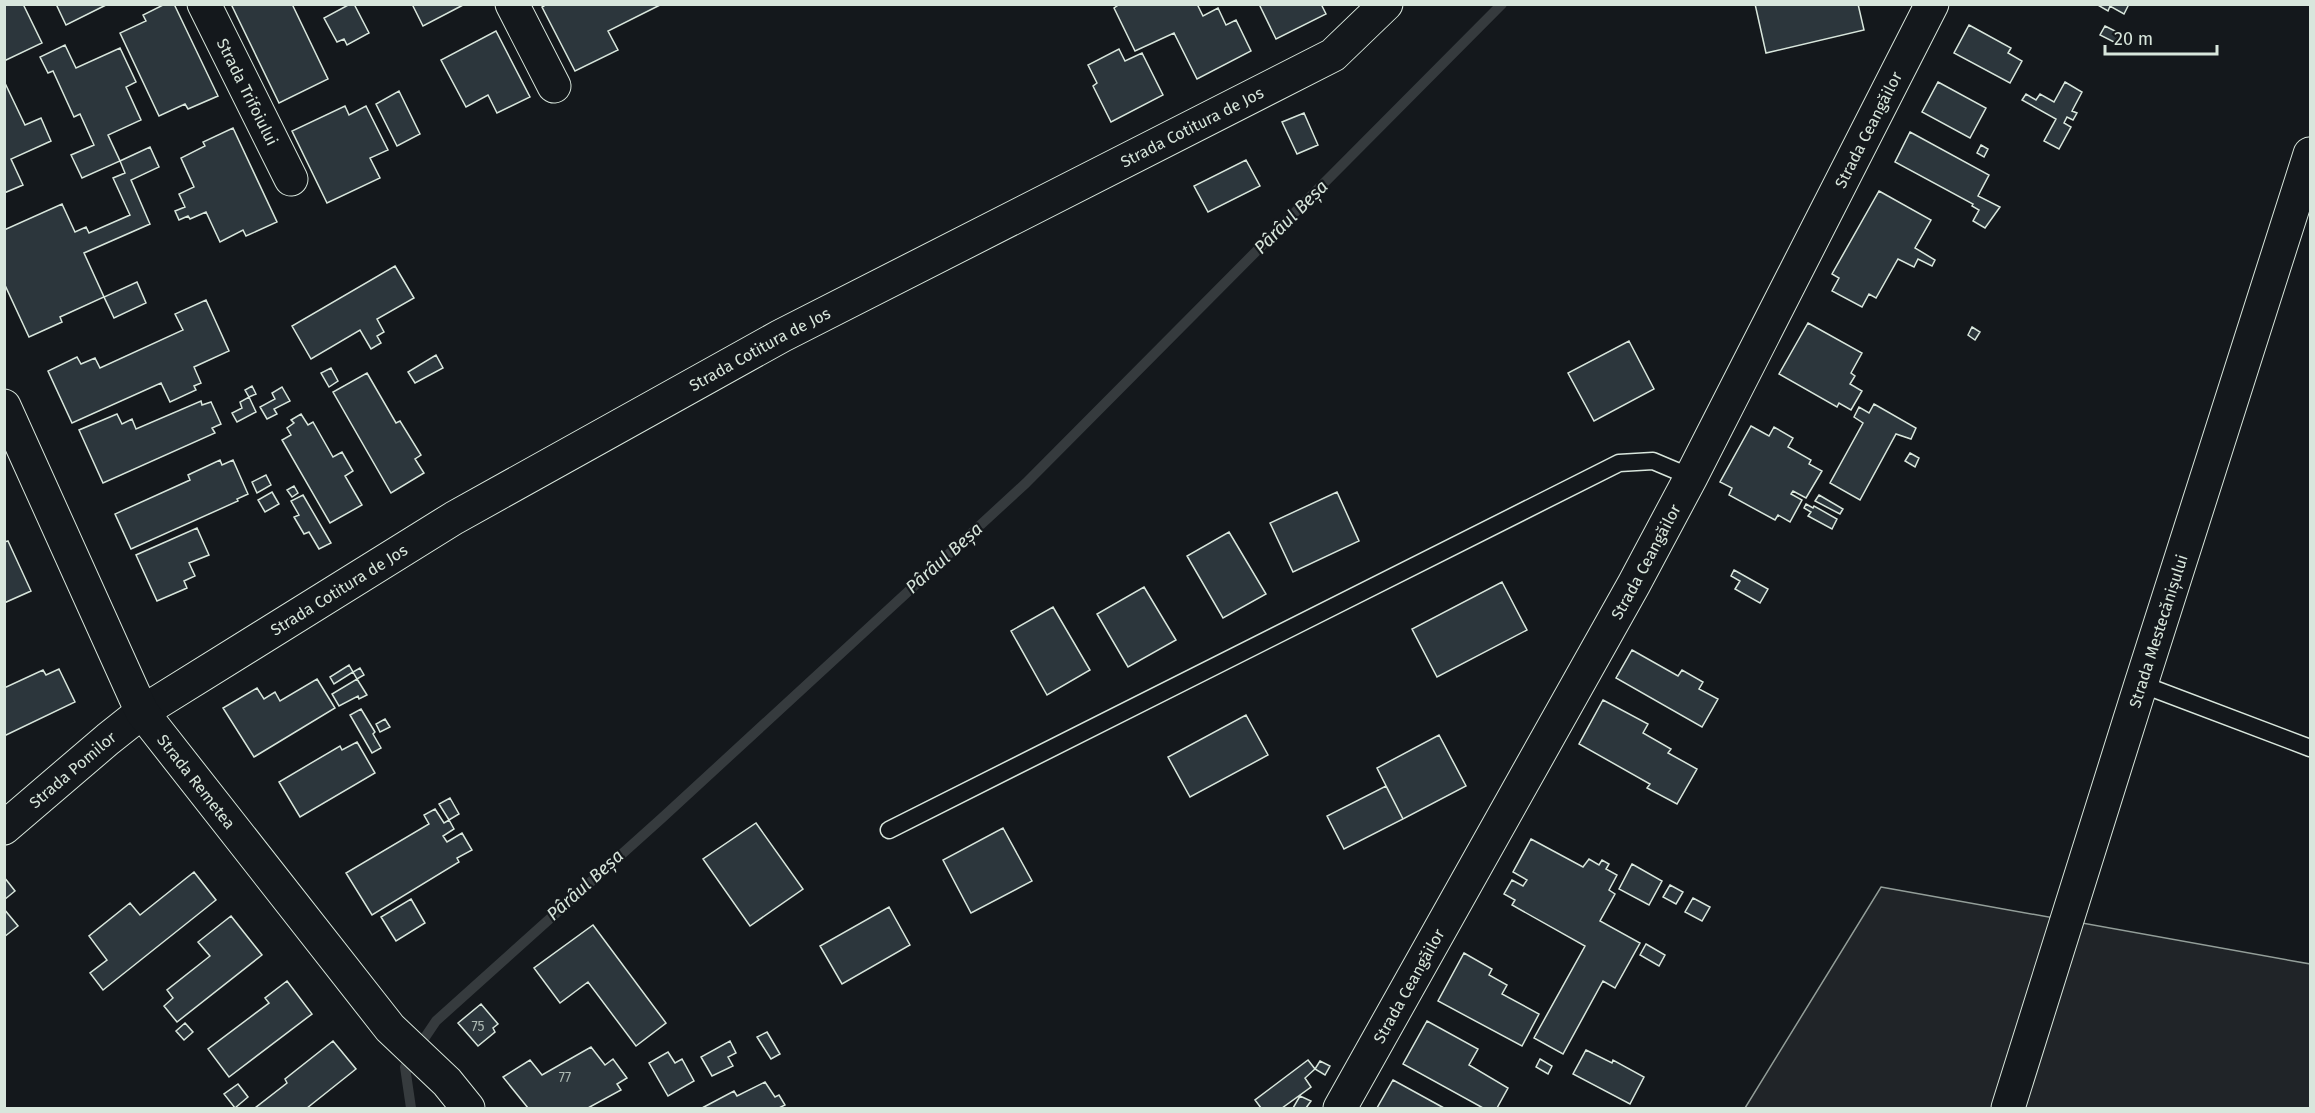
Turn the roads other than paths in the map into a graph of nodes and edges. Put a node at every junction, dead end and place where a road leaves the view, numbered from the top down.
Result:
1 (204, 4) edge
2 (512, 4) edge
3 (1386, 4) edge
4 (1932, 4) edge
5 (554, 86) dead end
6 (2310, 154) edge
7 (291, 179) dead end
8 (4, 406) edge
9 (1691, 477) junction
10 (2141, 684) junction
11 (142, 712) junction
12 (2310, 748) edge
13 (4, 828) edge
14 (889, 830) dead end
15 (468, 1108) edge
16 (1340, 1108) edge
17 (2008, 1108) edge

1 - 7 street, Strada Trifoiului
2 - 5 street
3 - 11 street, Strada Cotitura de Jos
4 - 9 street, Strada Ceangăilor
6 - 10 street, Strada Mestecănișului
8 - 11 street, Strada Remetea
9 - 14 lane
9 - 16 street, Strada Ceangăilor
10 - 12 lane
10 - 17 street, Strada Mestecănișului
11 - 13 street, Strada Pomilor
11 - 15 street, Strada Remetea

